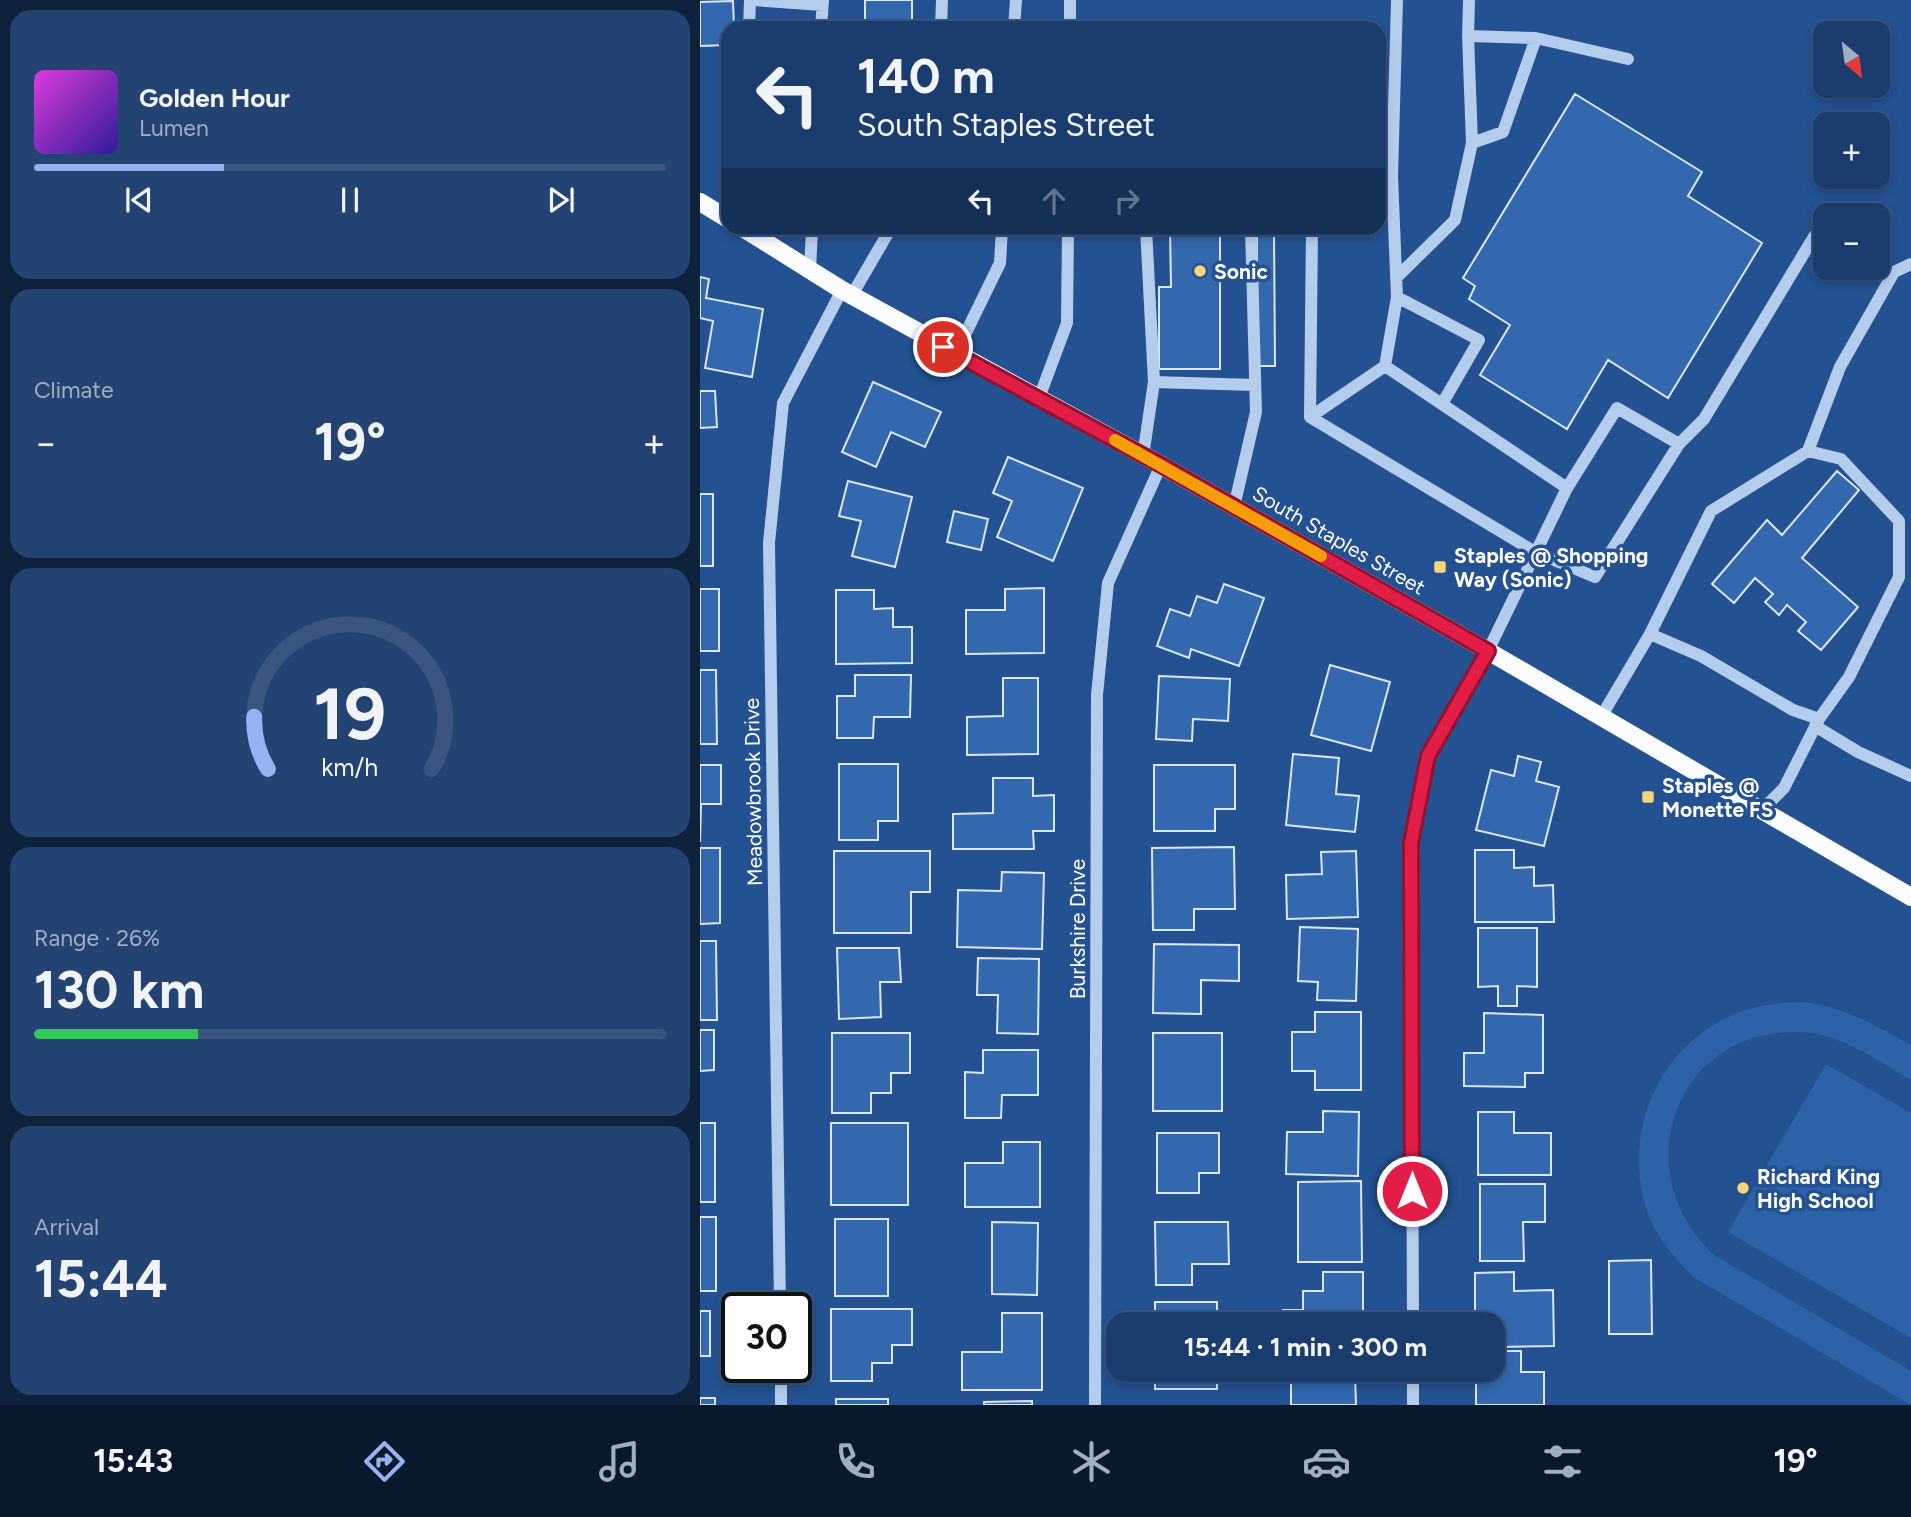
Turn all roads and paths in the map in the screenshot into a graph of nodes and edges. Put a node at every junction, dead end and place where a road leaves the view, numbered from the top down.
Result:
1 (752, 0) edge
2 (942, 0) edge
3 (1016, 0) edge
4 (1070, 0) edge
5 (1397, 0) edge
6 (1469, 0) edge
7 (822, 2) edge
8 (750, 21) edge
9 (821, 21) edge
10 (941, 21) edge
11 (1014, 21) edge
12 (1070, 21) edge
13 (1468, 36) junction
14 (1536, 38) junction
15 (1628, 59) dead end
16 (1472, 143) junction
17 (700, 202) edge
18 (721, 215) edge
19 (754, 235) edge
20 (812, 235) edge
21 (887, 235) edge
22 (1002, 235) edge
23 (1068, 235) edge
24 (1146, 235) edge
25 (1251, 235) edge
26 (1312, 235) edge
27 (1813, 238) edge
28 (1911, 264) edge
29 (810, 271) junction
30 (1396, 278) junction
31 (847, 293) junction
32 (1397, 297) junction
33 (956, 353) junction
34 (1385, 366) junction
35 (1154, 382) junction
36 (1255, 385) junction
37 (1039, 398) junction
38 (1442, 404) junction
39 (1310, 417) junction
40 (1679, 444) junction
41 (1808, 451) junction
42 (1143, 456) junction
43 (1161, 465) junction
44 (1567, 488) junction
45 (1234, 507) junction
46 (1535, 552) junction
47 (1650, 634) junction
48 (1488, 651) junction
49 (1601, 717) junction
50 (1817, 723) junction
51 (1911, 776) edge
52 (1762, 810) junction
53 (1911, 897) edge
54 (780, 1292) edge
55 (1413, 1312) edge
56 (1413, 1382) edge
57 (781, 1383) edge
58 (781, 1405) edge
59 (1095, 1405) edge
60 (1413, 1405) edge

1 - 7 street
1 - 8 street
2 - 10 street
3 - 11 street
4 - 12 street
5 - 30 street
6 - 13 street
7 - 9 street
13 - 14 street
13 - 16 street
14 - 15 street
14 - 16 street
16 - 30 street
17 - 18 main road
19 - 29 main road, South Staples Street
20 - 29 street
21 - 31 street, Meadowbrook Drive
22 - 33 street
23 - 37 street
24 - 35 street
25 - 36 street
26 - 39 street
27 - 40 street
28 - 41 street
29 - 31 main road, South Staples Street
30 - 32 street
31 - 33 main road, South Staples Street
31 - 54 street, Meadowbrook Drive
32 - 34 street
32 - 38 street
33 - 37 main road, South Staples Street
34 - 38 street
34 - 39 street
35 - 36 street
35 - 42 street
36 - 45 street
37 - 42 main road, South Staples Street
38 - 44 street
39 - 46 street
40 - 44 street
40 - 46 street
41 - 47 street
41 - 50 street
42 - 43 main road, South Staples Street
43 - 45 main road, South Staples Street
43 - 59 street, Burkshire Drive
44 - 46 street
45 - 48 main road, South Staples Street
46 - 48 street
47 - 49 street
47 - 50 street
48 - 49 main road, South Staples Street
48 - 55 street
49 - 52 main road, South Staples Street
50 - 51 street
50 - 52 street
52 - 53 main road, South Staples Street
56 - 60 street
57 - 58 street

